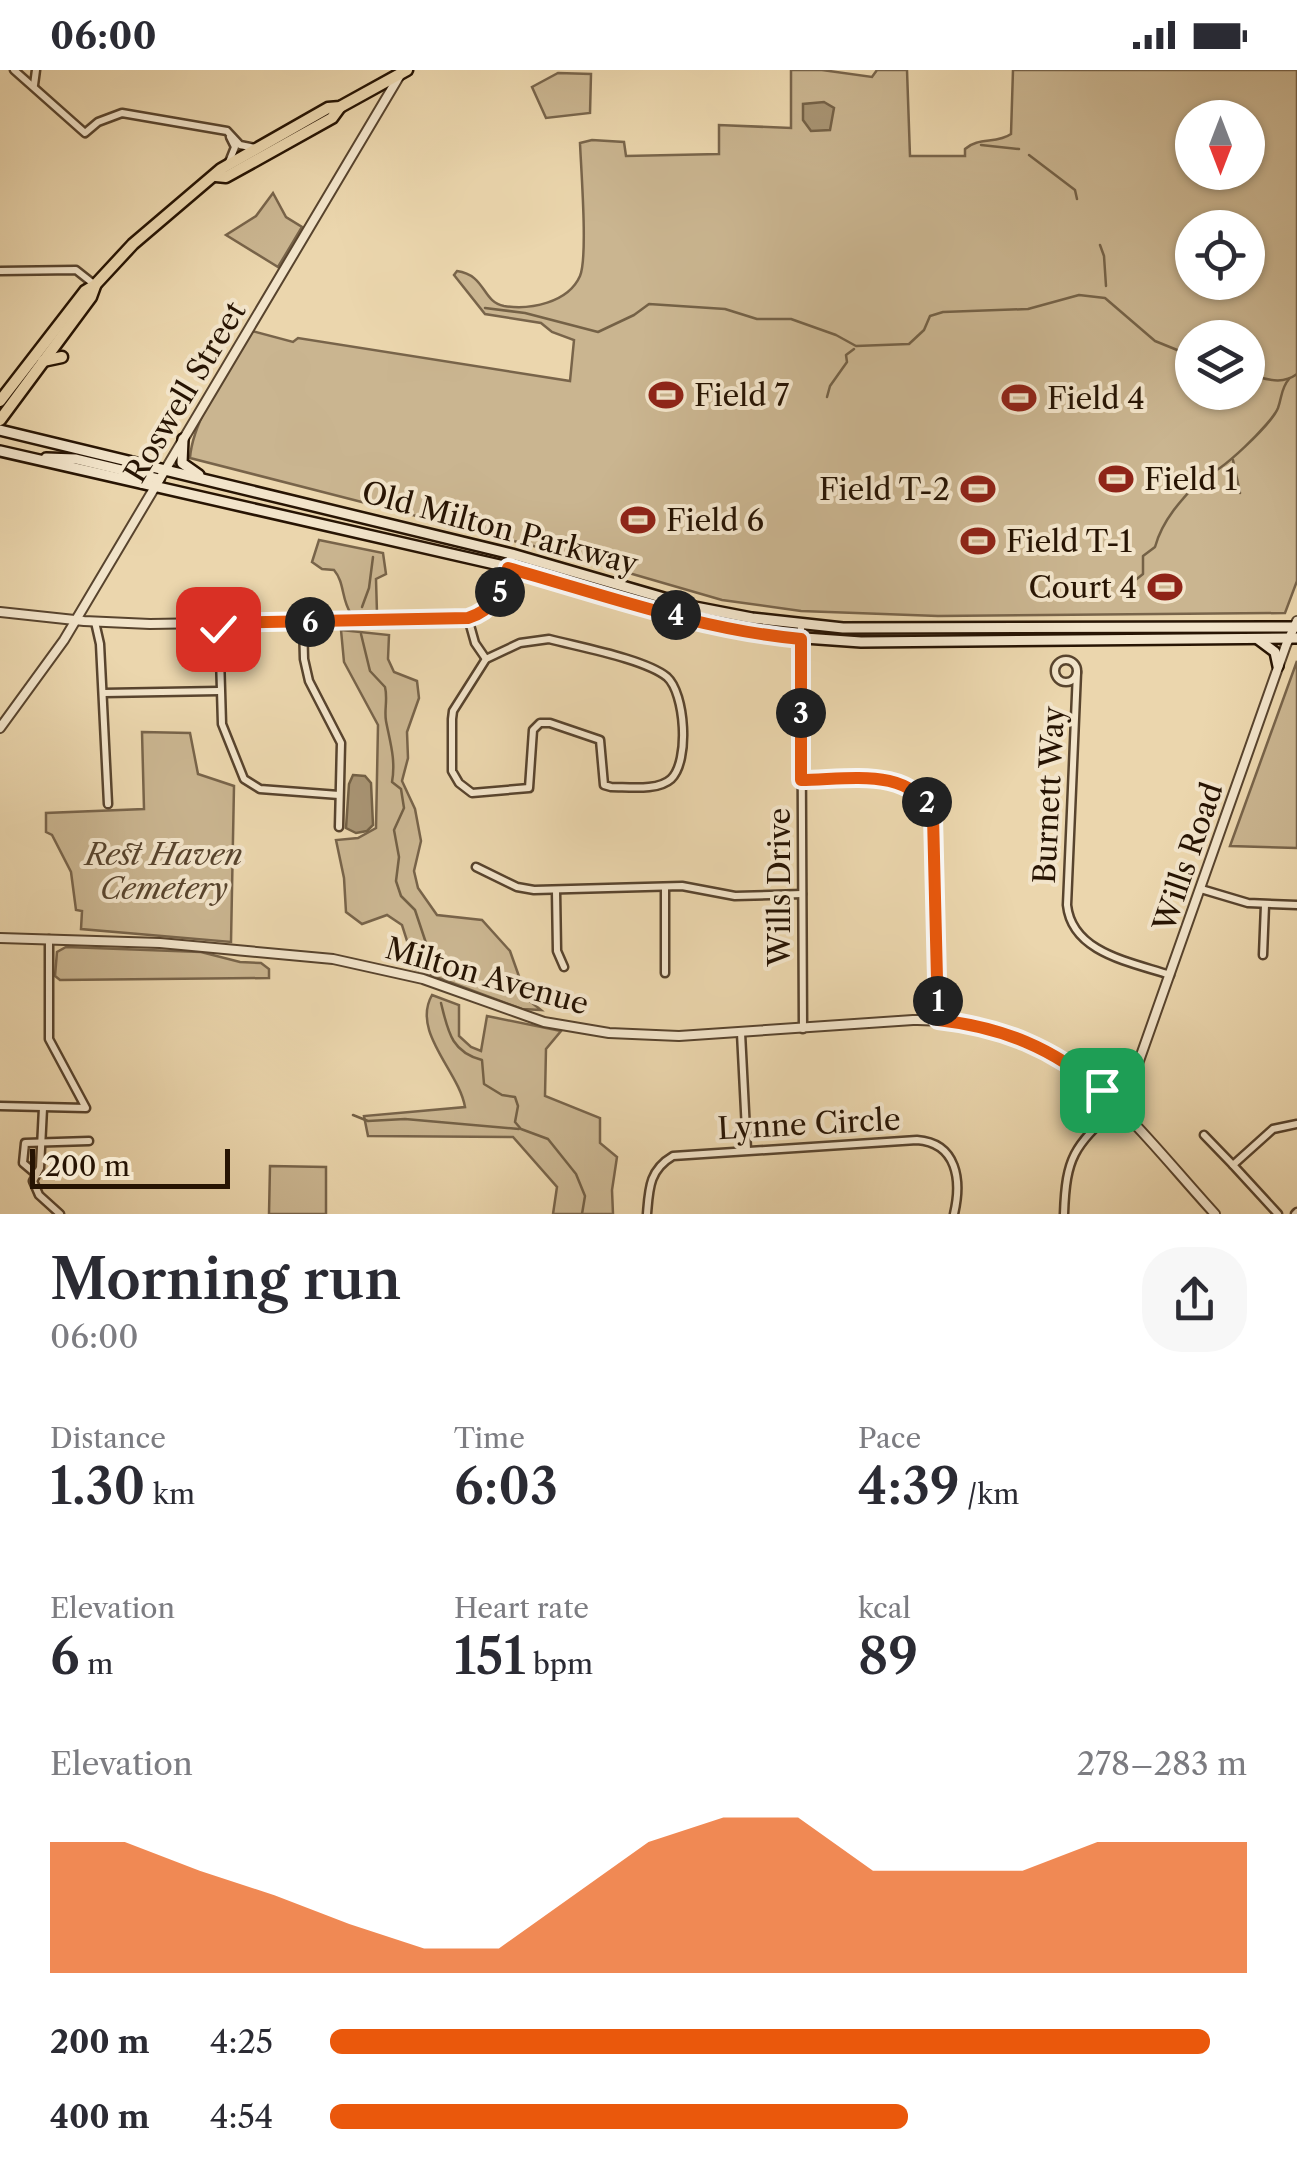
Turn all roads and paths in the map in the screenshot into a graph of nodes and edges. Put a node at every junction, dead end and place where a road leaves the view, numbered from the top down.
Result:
1 (14, 70) edge
2 (36, 70) edge
3 (404, 72) edge
4 (34, 86) junction
5 (340, 107) junction
6 (226, 132) junction
7 (256, 148) junction
8 (228, 164) junction
9 (216, 176) junction
10 (0, 271) edge
11 (95, 285) junction
12 (62, 357) dead end
13 (42, 362) junction
14 (0, 401) edge
15 (0, 420) edge
16 (0, 430) edge
17 (183, 439) junction
18 (0, 450) edge
19 (159, 479) junction
20 (206, 480) junction
21 (512, 554) junction
22 (508, 568) junction
23 (0, 612) edge
24 (468, 618) junction
25 (75, 620) junction
26 (95, 622) junction
27 (303, 622) junction
28 (218, 623) junction
29 (801, 625) junction
30 (1295, 630) edge
31 (1256, 638) junction
32 (801, 639) junction
33 (486, 659) junction
34 (1278, 666) junction
35 (1077, 672) dead end
36 (219, 691) junction
37 (104, 693) junction
38 (0, 728) edge
39 (801, 780) junction
40 (339, 795) junction
41 (108, 804) dead end
42 (339, 827) dead end
43 (476, 867) dead end
44 (665, 886) junction
45 (1201, 888) junction
46 (556, 890) junction
47 (802, 894) junction
48 (1265, 905) junction
49 (1297, 905) edge
50 (0, 938) edge
51 (49, 939) junction
52 (1263, 955) dead end
53 (564, 966) dead end
54 (665, 974) dead end
55 (1170, 975) junction
56 (938, 1020) junction
57 (803, 1028) junction
58 (741, 1033) junction
59 (0, 1106) edge
60 (1117, 1106) junction
61 (43, 1108) junction
62 (1297, 1124) edge
63 (1204, 1136) dead end
64 (41, 1141) junction
65 (89, 1141) dead end
66 (746, 1150) junction
67 (1233, 1165) junction
68 (36, 1174) junction
69 (60, 1214) edge
70 (648, 1214) edge
71 (954, 1214) edge
72 (1064, 1214) edge
73 (1215, 1214) edge
74 (1278, 1214) edge

1 - 4 street
2 - 4 street
3 - 5 highway
3 - 17 street, Roswell Street
4 - 6 street
5 - 7 highway
5 - 9 highway
6 - 7 street
6 - 8 street
7 - 8 highway
8 - 9 highway
9 - 11 highway
10 - 11 street
11 - 13 highway
11 - 14 highway
12 - 13 highway
13 - 15 highway
16 - 19 main road, Old Milton Parkway
17 - 19 street, Roswell Street
17 - 20 main road
18 - 19 main road
19 - 20 main road, Old Milton Parkway
19 - 22 main road, Old Milton Parkway
19 - 25 street, Roswell Street
20 - 21 main road, Old Milton Parkway
21 - 22 street
21 - 29 main road, Old Milton Parkway
22 - 24 street
22 - 32 main road, Old Milton Parkway
23 - 25 street
24 - 27 street
24 - 33 street
25 - 26 street
25 - 38 street, Roswell Street
26 - 28 street
26 - 37 street
27 - 28 street
27 - 40 street
28 - 36 street
29 - 30 main road, Old Milton Parkway
29 - 32 street, Wills Drive
30 - 31 main road, Old Milton Parkway
30 - 34 street, Wills Road
31 - 32 main road, Old Milton Parkway
31 - 34 main road
32 - 39 street, Wills Drive
33 - 33 street
34 - 45 street, Wills Road
35 - 55 street, Burnett Way
36 - 37 street
36 - 40 street
37 - 41 street
39 - 47 street, Wills Drive
39 - 56 street
40 - 42 street
43 - 46 street
44 - 46 street
44 - 47 street
44 - 54 street
45 - 48 street
45 - 55 street, Wills Road
46 - 53 street
47 - 57 street, Wills Drive
48 - 49 street
48 - 52 street
50 - 51 street, Milton Avenue
51 - 58 street, Milton Avenue
51 - 61 street
55 - 60 street, Wills Road
56 - 57 street, Milton Avenue
56 - 60 street, Milton Avenue
57 - 58 street, Milton Avenue
58 - 66 street
59 - 61 street
60 - 72 street
60 - 73 street, Milton Avenue
61 - 64 street
62 - 67 street
63 - 67 street
64 - 65 street
64 - 68 street
64 - 68 street
66 - 70 street, Lynne Circle
66 - 71 street, Lynne Circle
67 - 74 street
68 - 69 street

